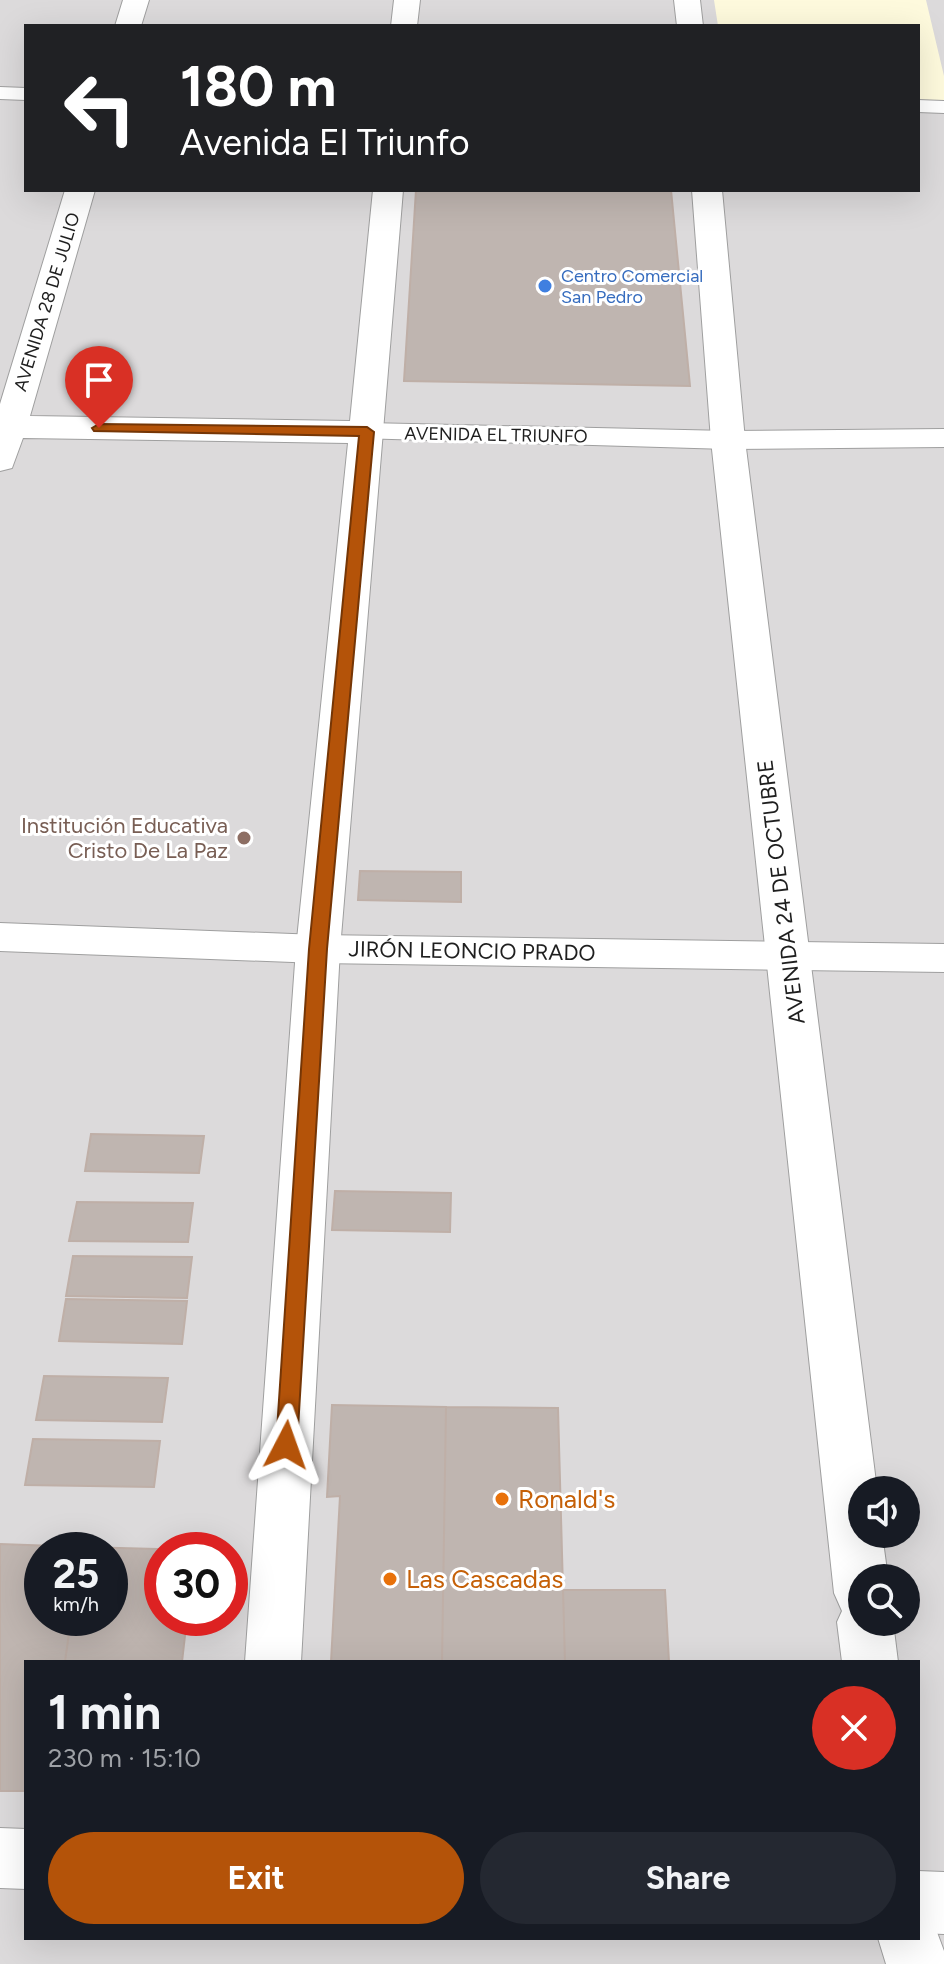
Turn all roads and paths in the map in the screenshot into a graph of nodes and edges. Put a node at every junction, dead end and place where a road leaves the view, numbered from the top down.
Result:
1 (136, 0) edge
2 (407, 0) edge
3 (687, 0) edge
4 (129, 24) edge
5 (404, 24) edge
6 (690, 24) edge
7 (0, 93) edge
8 (24, 94) edge
9 (920, 106) edge
10 (944, 107) edge
11 (79, 192) edge
12 (388, 192) edge
13 (707, 192) edge
14 (5, 427) edge
15 (367, 432) junction
16 (944, 438) edge
17 (728, 440) junction
18 (0, 460) edge
19 (0, 937) edge
20 (318, 949) junction
21 (788, 956) junction
22 (944, 958) edge
23 (859, 1564) edge
24 (867, 1636) edge
25 (273, 1660) edge
26 (870, 1660) edge
27 (0, 1858) edge
28 (24, 1859) edge
29 (920, 1902) edge
30 (944, 1903) edge
31 (910, 1940) edge
32 (917, 1964) edge

1 - 4 street
2 - 5 street
3 - 6 street
7 - 8 street
9 - 10 street
11 - 14 street, AVENIDA 28 DE JULIO
12 - 15 street
13 - 17 street, AVENIDA 24 DE OCTUBRE
14 - 15 street, AVENIDA EL TRIUNFO
14 - 18 street, AVENIDA 28 DE JULIO
15 - 17 street, AVENIDA EL TRIUNFO
15 - 20 street
16 - 17 street, AVENIDA EL TRIUNFO
17 - 21 street, AVENIDA 24 DE OCTUBRE
19 - 20 street, JIRÓN LEONCIO PRADO
20 - 21 street, JIRÓN LEONCIO PRADO
20 - 25 street
21 - 22 street, JIRÓN LEONCIO PRADO
21 - 23 street, AVENIDA 24 DE OCTUBRE
24 - 26 street
27 - 28 street
29 - 30 street
31 - 32 street

